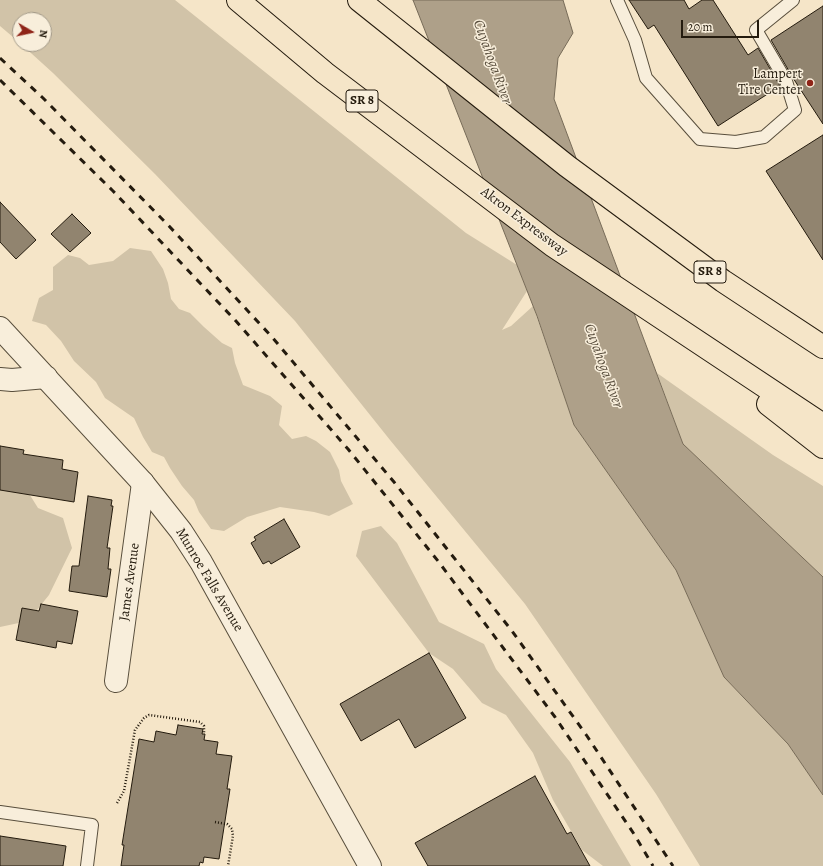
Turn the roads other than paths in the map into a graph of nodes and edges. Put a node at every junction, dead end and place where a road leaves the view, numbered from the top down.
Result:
1 (238, 0) edge
2 (359, 0) edge
3 (618, 0) edge
4 (793, 0) edge
5 (638, 302) junction
6 (0, 328) edge
7 (823, 347) edge
8 (46, 378) junction
9 (0, 379) edge
10 (823, 425) edge
11 (823, 447) edge
12 (143, 483) junction
13 (116, 681) dead end
14 (0, 812) edge
15 (87, 866) edge
16 (370, 866) edge

1 - 5 highway, Akron Expressway / SR 8
2 - 7 highway, SR 8
3 - 4 lane
5 - 10 highway, Akron Expressway / SR 8
5 - 11 highway
6 - 8 street, Munroe Falls Avenue
8 - 9 street
8 - 12 street, Munroe Falls Avenue
12 - 13 street, James Avenue
12 - 16 street, Munroe Falls Avenue
14 - 15 lane

